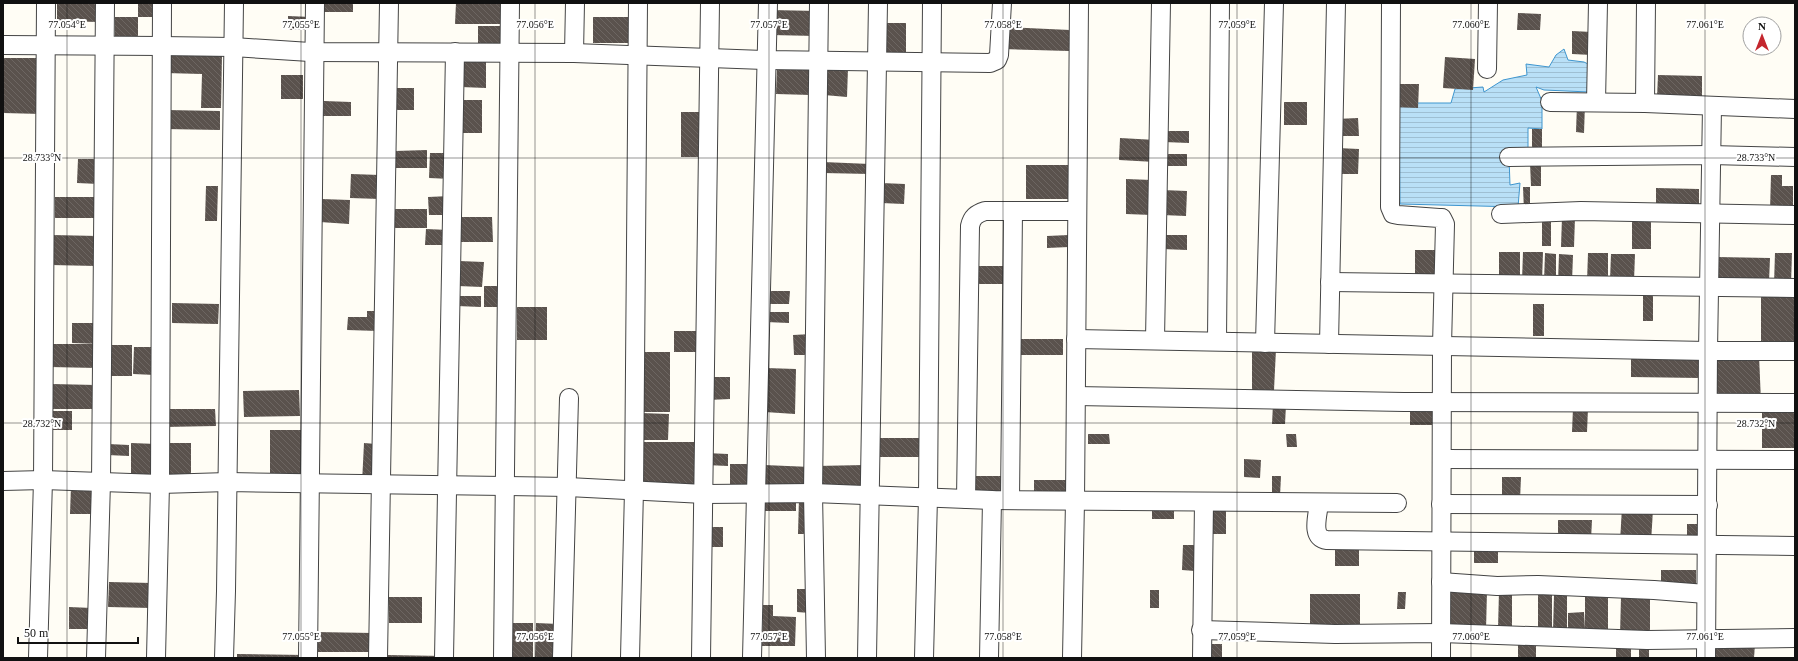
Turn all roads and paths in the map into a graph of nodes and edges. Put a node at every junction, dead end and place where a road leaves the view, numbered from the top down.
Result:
1 (46, 3) edge
2 (105, 3) edge
3 (162, 3) edge
4 (234, 3) edge
5 (316, 3) edge
6 (389, 3) edge
7 (510, 3) edge
8 (575, 3) edge
9 (638, 3) edge
10 (710, 3) edge
11 (768, 3) edge
12 (819, 3) edge
13 (878, 3) edge
14 (932, 3) edge
15 (1002, 3) edge
16 (1079, 3) edge
17 (1161, 3) edge
18 (1220, 3) edge
19 (1274, 3) edge
20 (1336, 3) edge
21 (1391, 3) edge
22 (1488, 3) edge
23 (1598, 3) edge
24 (1646, 3) edge
25 (3, 45) edge
26 (45, 46) junction
27 (104, 46) junction
28 (161, 46) junction
29 (234, 47) junction
30 (315, 52) junction
31 (388, 52) junction
32 (455, 52) junction
33 (509, 52) junction
34 (574, 53) junction
35 (638, 55) junction
36 (709, 57) junction
37 (767, 60) junction
38 (818, 60) junction
39 (877, 62) junction
40 (932, 62) junction
41 (1487, 69) dead end
42 (1550, 102) dead end
43 (1596, 102) junction
44 (1645, 103) junction
45 (1712, 107) junction
46 (1795, 109) edge
47 (1711, 155) junction
48 (1509, 156) dead end
49 (1795, 157) edge
50 (1013, 211) junction
51 (1077, 212) junction
52 (1710, 213) junction
53 (1500, 214) dead end
54 (1795, 215) edge
55 (1330, 282) junction
56 (1444, 284) junction
57 (1709, 288) junction
58 (1795, 288) edge
59 (1076, 339) junction
60 (1155, 340) junction
61 (1217, 341) junction
62 (1265, 343) junction
63 (1328, 344) junction
64 (1442, 346) junction
65 (1708, 351) junction
66 (1795, 351) edge
67 (1076, 396) junction
68 (570, 398) dead end
69 (1442, 402) junction
70 (1795, 403) edge
71 (1707, 404) junction
72 (1442, 459) junction
73 (1707, 460) junction
74 (1795, 460) edge
75 (43, 480) junction
76 (3, 481) edge
77 (101, 482) junction
78 (228, 482) junction
79 (310, 483) junction
80 (160, 484) junction
81 (380, 484) junction
82 (448, 485) junction
83 (504, 486) junction
84 (568, 487) junction
85 (634, 490) junction
86 (757, 493) junction
87 (813, 493) junction
88 (704, 494) junction
89 (869, 495) junction
90 (928, 497) junction
91 (966, 499) junction
92 (992, 500) junction
93 (1010, 500) junction
94 (1075, 501) junction
95 (1204, 502) junction
96 (1319, 503) junction
97 (1397, 504) dead end
98 (1441, 504) junction
99 (1708, 504) junction
100 (1441, 542) junction
101 (1706, 546) junction
102 (1795, 546) edge
103 (1441, 582) junction
104 (1706, 594) junction
105 (1201, 630) junction
106 (1441, 632) junction
107 (1795, 638) edge
108 (1706, 639) junction
109 (38, 658) edge
110 (96, 658) edge
111 (156, 658) edge
112 (224, 658) edge
113 (308, 658) edge
114 (378, 658) edge
115 (444, 658) edge
116 (503, 658) edge
117 (562, 658) edge
118 (630, 658) edge
119 (701, 658) edge
120 (752, 658) edge
121 (816, 658) edge
122 (867, 658) edge
123 (924, 658) edge
124 (989, 658) edge
125 (1072, 658) edge
126 (1202, 658) edge
127 (1441, 658) edge
128 (1706, 658) edge

1 - 26 street
2 - 27 street
3 - 28 street
4 - 29 street
5 - 30 street
6 - 31 street
7 - 33 street
8 - 34 street
9 - 35 street
10 - 36 street
11 - 37 street
12 - 38 street
13 - 39 street
14 - 40 street
15 - 40 street
16 - 51 street
17 - 60 street
18 - 61 street
19 - 62 street
20 - 55 street
21 - 56 street
22 - 41 street
23 - 43 street
24 - 44 street
25 - 26 street
26 - 27 street
26 - 75 street
27 - 28 street
27 - 77 street
28 - 29 street
28 - 80 street
29 - 30 street
29 - 78 street
30 - 31 street
30 - 79 street
31 - 32 street
31 - 81 street
32 - 33 street
32 - 82 street
33 - 34 street
33 - 83 street
34 - 35 street
35 - 36 street
35 - 85 street
36 - 37 street
36 - 88 street
37 - 38 street
37 - 86 street
38 - 39 street
38 - 87 street
39 - 40 street
39 - 89 street
40 - 90 street
42 - 43 street
43 - 44 street
44 - 45 street
45 - 46 street
45 - 47 street
47 - 48 street
47 - 49 street
47 - 52 street
50 - 51 street
50 - 91 street
50 - 93 street
51 - 59 street
52 - 53 street
52 - 54 street
52 - 57 street
55 - 56 street
55 - 63 street
56 - 57 street
56 - 64 street
57 - 58 street
57 - 65 street
59 - 60 street
59 - 67 street
60 - 61 street
61 - 62 street
62 - 63 street
63 - 64 street
64 - 65 street
64 - 69 street
65 - 66 street
65 - 71 street
67 - 69 street
67 - 94 street
68 - 84 street
69 - 71 street
69 - 72 street
70 - 71 street
71 - 73 street
72 - 73 street
72 - 98 street
73 - 74 street
73 - 99 street
75 - 76 street
75 - 77 street
75 - 109 street
77 - 80 street
77 - 110 street
78 - 79 street
78 - 80 street
78 - 112 street
79 - 81 street
79 - 113 street
80 - 111 street
81 - 82 street
81 - 114 street
82 - 83 street
82 - 115 street
83 - 84 street
83 - 116 street
84 - 85 street
84 - 117 street
85 - 88 street
85 - 118 street
86 - 87 street
86 - 88 street
86 - 120 street
87 - 89 street
87 - 121 street
88 - 119 street
89 - 90 street
89 - 122 street
90 - 91 street
90 - 123 street
91 - 92 street
92 - 93 street
92 - 124 street
93 - 94 street
94 - 95 street
94 - 125 street
95 - 96 street
95 - 105 street
96 - 97 street
96 - 100 street
98 - 99 street
98 - 100 street
99 - 101 street
100 - 101 street
100 - 103 street
101 - 102 street
101 - 104 street
103 - 104 street
103 - 106 street
104 - 108 street
105 - 106 street
105 - 126 street
106 - 108 street
106 - 127 street
107 - 108 street
108 - 128 street

